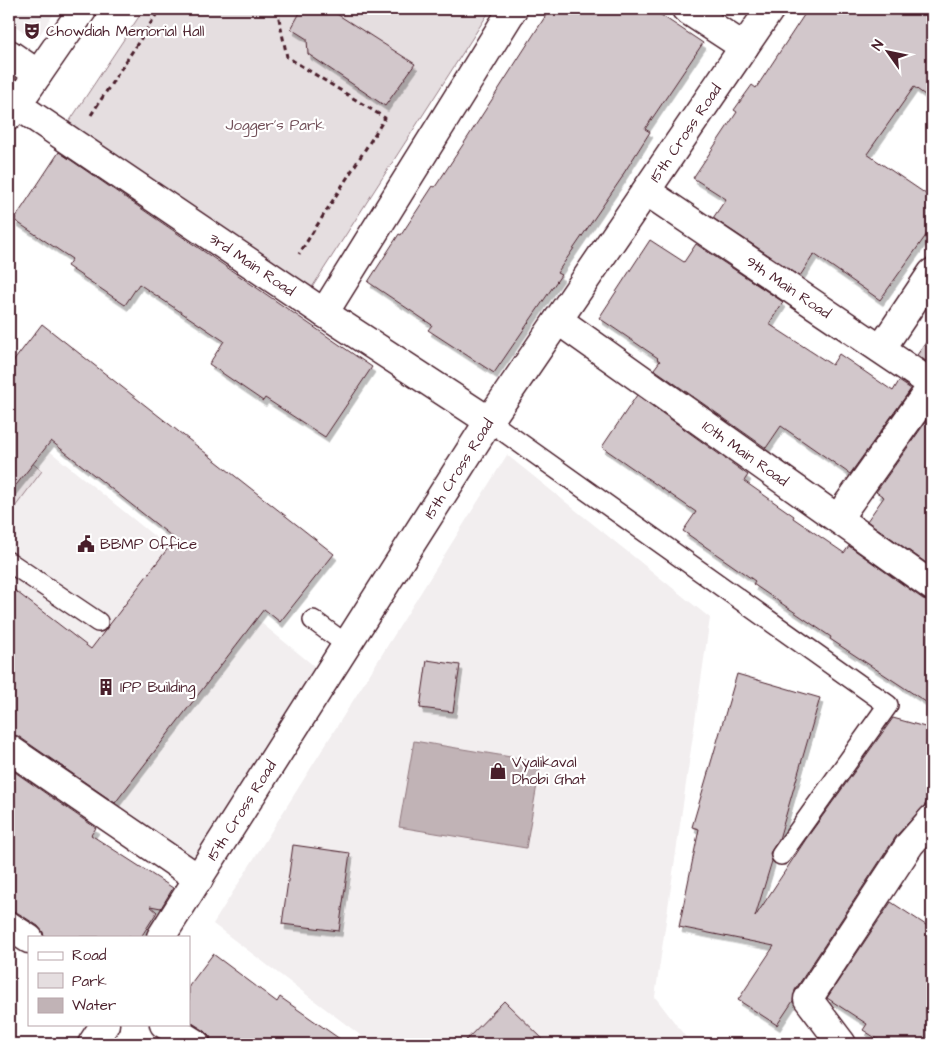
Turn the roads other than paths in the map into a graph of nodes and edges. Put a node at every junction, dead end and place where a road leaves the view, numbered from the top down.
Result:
1 (83, 9) edge
2 (513, 9) edge
3 (686, 9) edge
4 (770, 9) edge
5 (744, 47) junction
6 (9, 54) edge
7 (38, 74) junction
8 (13, 110) edge
9 (646, 191) junction
10 (932, 273) edge
11 (324, 313) junction
12 (558, 320) junction
13 (881, 349) junction
14 (932, 385) edge
15 (489, 421) junction
16 (838, 518) junction
17 (9, 562) edge
18 (932, 586) edge
19 (313, 620) dead end
20 (98, 622) dead end
21 (346, 645) junction
22 (9, 749) edge
23 (932, 819) edge
24 (781, 855) dead end
25 (199, 879) junction
26 (9, 926) edge
27 (163, 936) edge
28 (28, 938) edge
29 (104, 1026) edge
30 (167, 1026) edge
31 (92, 1044) edge
32 (196, 1044) edge
33 (842, 1044) edge

1 - 7 street
2 - 11 street
3 - 5 street
4 - 5 street, 15th Cross Road
5 - 9 street, 15th Cross Road
6 - 7 street
7 - 8 street
8 - 11 street, 3rd Main Road
9 - 12 street, 15th Cross Road
9 - 13 street, 9th Main Road
10 - 13 street
11 - 15 street, 3rd Main Road
12 - 15 street, 15th Cross Road
12 - 16 street, 10th Main Road
13 - 14 street, 9th Main Road
14 - 16 street
15 - 21 street, 15th Cross Road
15 - 24 lane
16 - 18 street, 10th Main Road
17 - 20 lane
19 - 21 lane
21 - 25 street, 15th Cross Road
22 - 25 street
23 - 33 street
25 - 27 street, 15th Cross Road
26 - 28 street
29 - 31 street
30 - 32 street

